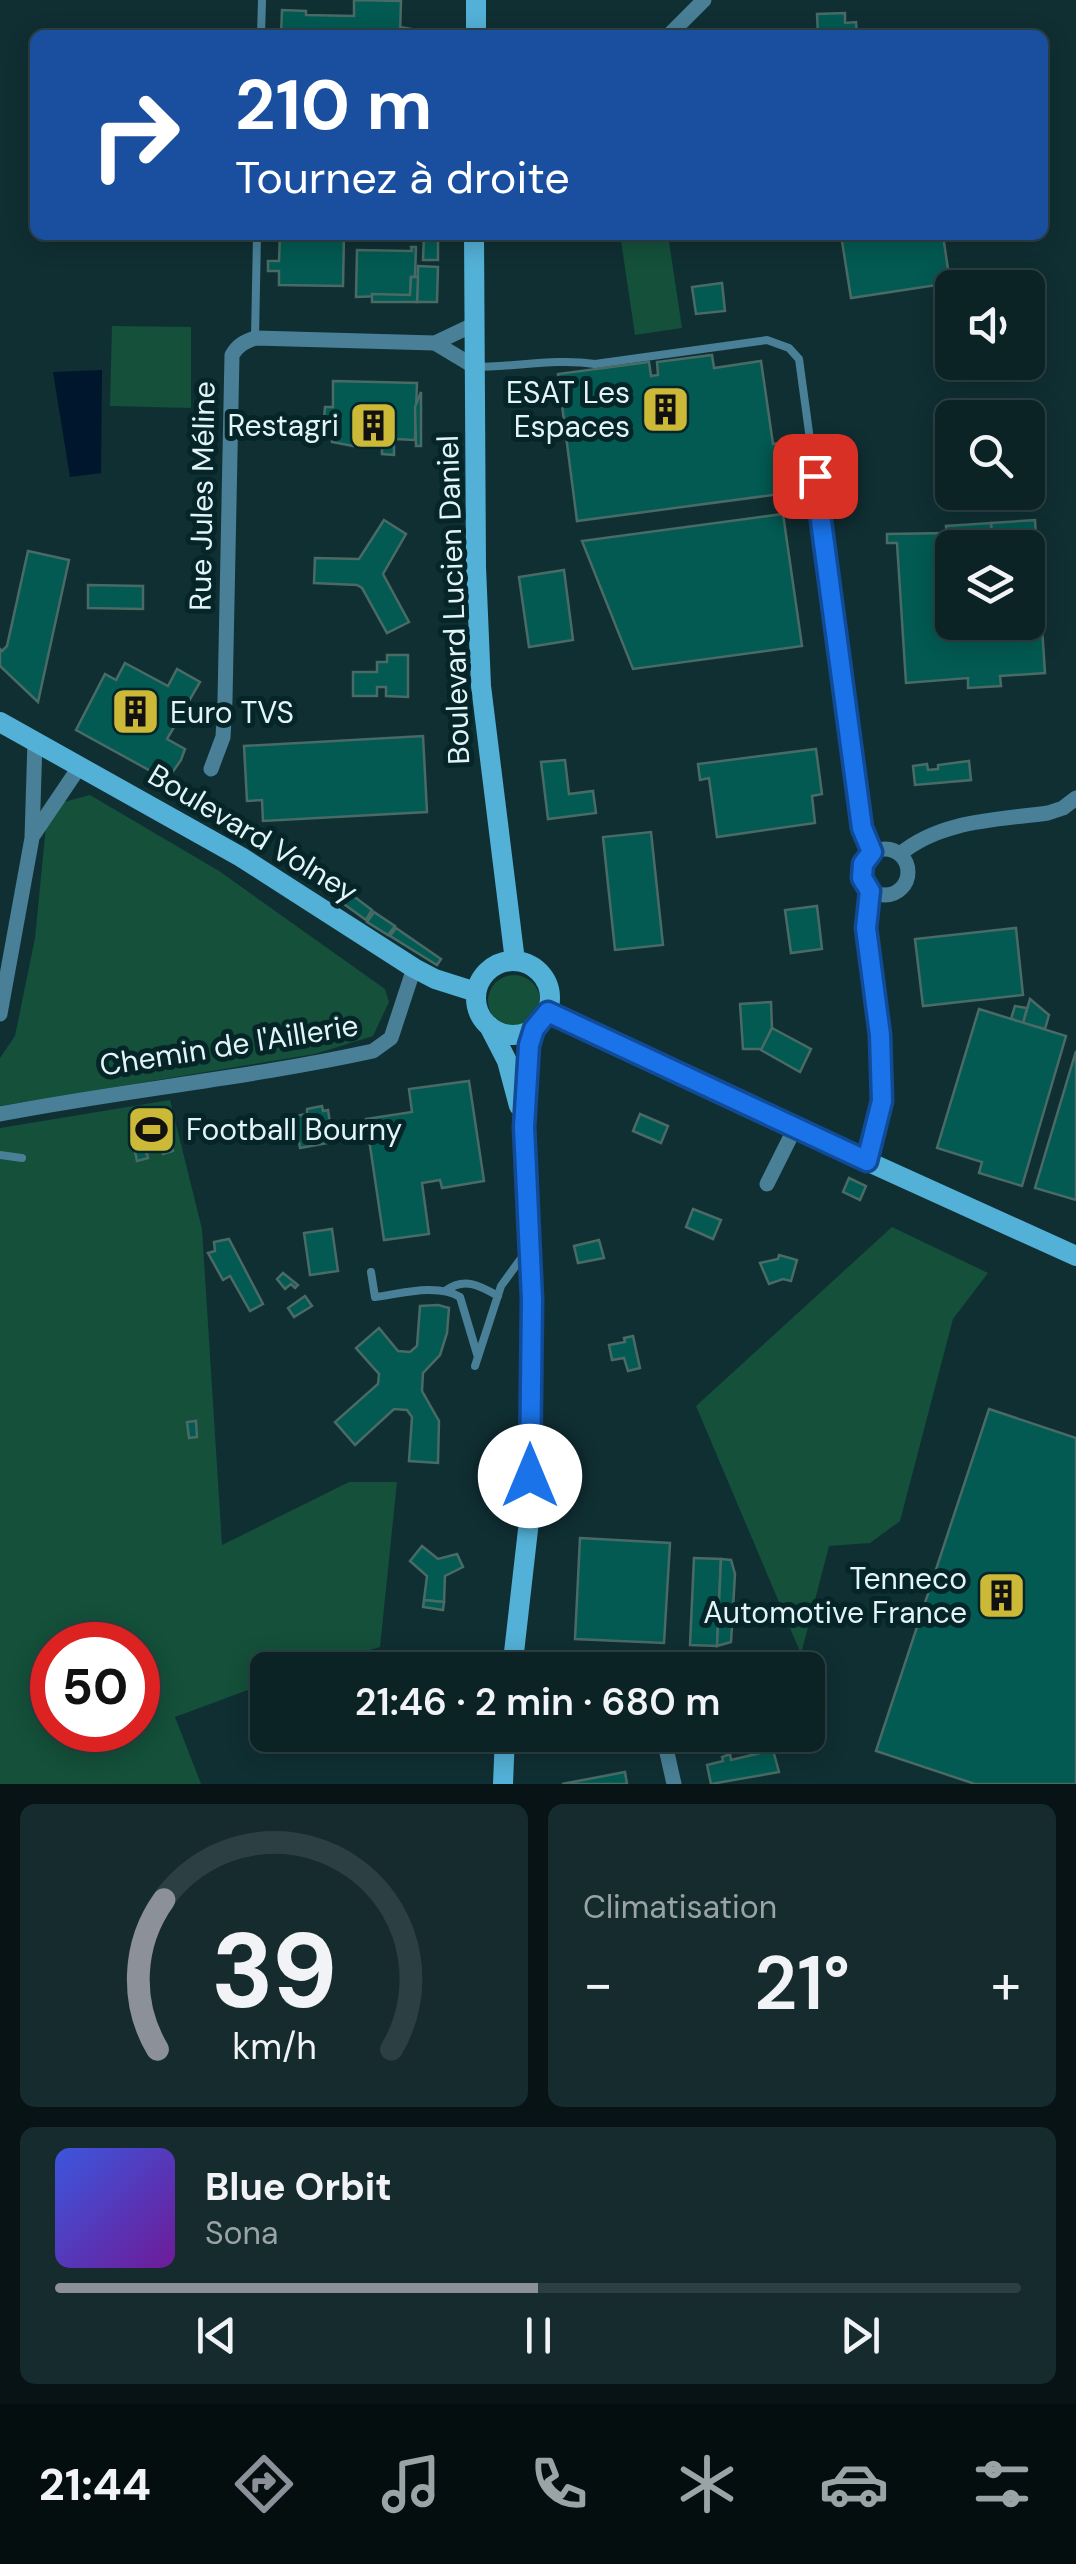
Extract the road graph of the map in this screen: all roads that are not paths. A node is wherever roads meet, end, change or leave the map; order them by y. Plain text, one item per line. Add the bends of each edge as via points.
1 (262, 0) edge
2 (476, 0) edge
3 (704, 0) edge
4 (261, 30) edge
5 (476, 30) edge
6 (674, 30) edge
7 (257, 240) edge
8 (474, 240) edge
9 (474, 324) junction
10 (254, 338) junction
11 (435, 343) junction
12 (476, 366) junction
13 (0, 722) edge
14 (35, 741) junction
15 (80, 766) junction
16 (212, 769) dead end
17 (1076, 798) edge
18 (32, 838) junction
19 (872, 852) junction
20 (900, 854) junction
21 (870, 891) junction
22 (514, 961) junction
23 (414, 968) junction
24 (476, 992) junction
25 (548, 1012) junction
26 (0, 1014) edge
27 (489, 1026) junction
28 (534, 1029) junction
29 (0, 1114) edge
30 (524, 1127) junction
31 (795, 1128) junction
32 (0, 1155) edge
33 (22, 1158) dead end
34 (867, 1161) junction
35 (767, 1184) dead end
36 (530, 1247) junction
37 (1076, 1256) edge
38 (371, 1272) dead end
39 (444, 1291) junction
40 (498, 1296) junction
41 (477, 1354) junction
42 (475, 1366) dead end
43 (514, 1652) edge
44 (505, 1752) edge
45 (667, 1752) edge
46 (503, 1784) edge
47 (674, 1784) edge

1 - 4 lane
2 - 5 main road
3 - 6 street
7 - 10 lane
8 - 9 main road, Boulevard Lucien Daniel
9 - 11 street
9 - 12 main road, Boulevard Lucien Daniel
10 - 11 street
10 - 16 street, Rue Jules Méline via 232,355 225,700
11 - 12 street
12 - 19 lane via 595,364 767,340 800,359 862,828
12 - 22 main road, Boulevard Lucien Daniel via 480,686
13 - 14 main road, Boulevard Volney
14 - 15 main road, Boulevard Volney
14 - 18 street
15 - 18 street
15 - 23 main road, Boulevard Volney via 283,882
17 - 20 street via 1048,813 939,830
18 - 26 street
19 - 20 street
19 - 21 street via 862,878
20 - 21 street via 909,866 908,881 898,893
21 - 34 street via 866,928 882,1101
22 - 24 main road via 494,966
22 - 25 main road via 544,978
23 - 24 main road, Boulevard Volney
23 - 29 street, Chemin de l'Aillerie via 391,1038 373,1051
24 - 27 main road
25 - 28 main road
25 - 31 main road
27 - 28 main road via 506,1035
27 - 30 main road via 507,1061
28 - 30 main road
30 - 36 main road
31 - 34 main road
31 - 35 street
32 - 33 lane
34 - 37 main road
36 - 40 lane
36 - 43 main road via 530,1512
38 - 39 lane via 374,1297
39 - 40 lane via 468,1283
39 - 41 lane via 460,1297
40 - 41 lane
41 - 42 lane
44 - 46 main road
45 - 47 street

